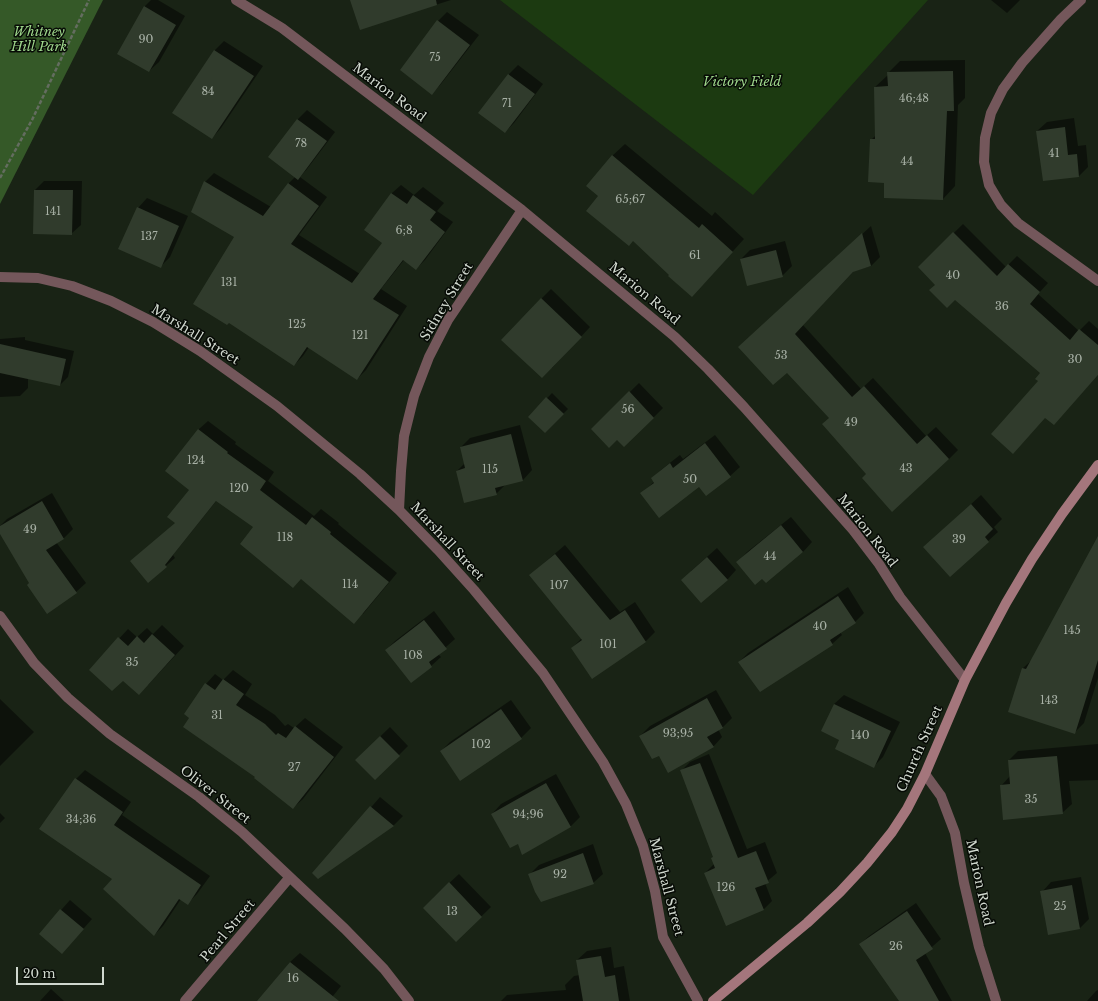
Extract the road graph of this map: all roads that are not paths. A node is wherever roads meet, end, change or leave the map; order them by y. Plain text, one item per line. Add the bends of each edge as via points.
1 (236, 0) edge
2 (1081, 0) edge
3 (522, 210) junction
4 (0, 277) edge
5 (1098, 281) edge
6 (1098, 466) edge
7 (399, 510) junction
8 (0, 616) edge
9 (965, 680) junction
10 (925, 774) junction
11 (290, 877) junction
12 (185, 1001) edge
13 (409, 1001) edge
14 (698, 1001) edge
15 (713, 1001) edge
16 (996, 1001) edge

1 - 3 street, Marion Road via 282,28
2 - 5 street via 1061,19 1003,88 990,113 984,162 989,185 1001,205 1018,223
3 - 7 street, Sidney Street via 448,320 429,357 414,396 404,436
3 - 9 street, Marion Road via 675,337 734,396 853,530 900,597
4 - 7 street, Marshall Street via 38,278 72,286 112,301 153,322 200,351 276,406 360,474
6 - 9 street, Church Street via 1032,559
7 - 14 street, Marshall Street via 474,590 543,673 603,762 626,804 643,846 655,891 663,937
8 - 11 street, Oliver Street via 34,663 68,698 110,734 199,797 242,832
9 - 10 street, Church Street
10 - 15 street, Church Street via 892,832 840,892 807,923
10 - 16 street, Marion Road via 941,796 955,833 979,947
11 - 12 street, Pearl Street
11 - 13 street, Oliver Street via 384,969

